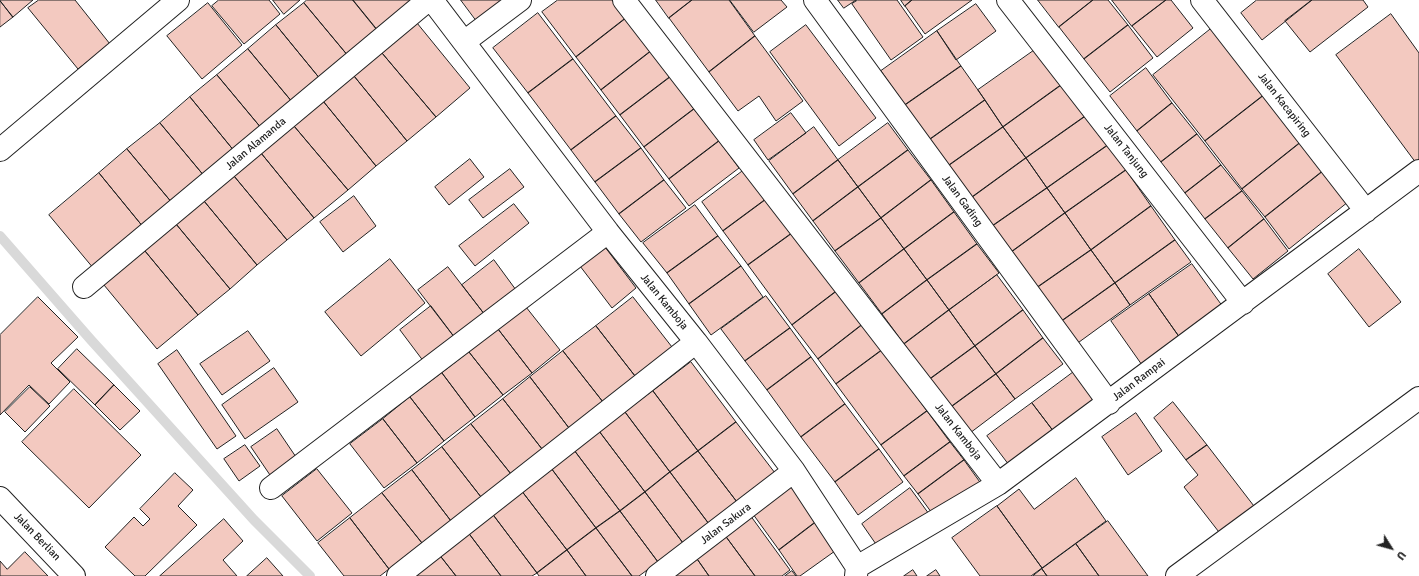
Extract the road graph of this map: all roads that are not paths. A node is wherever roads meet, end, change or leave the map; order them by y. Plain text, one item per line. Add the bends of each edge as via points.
1 (178, 0) edge
2 (428, 0) edge
3 (432, 0) edge
4 (520, 0) edge
5 (624, 0) edge
6 (815, 0) edge
7 (1008, 0) edge
8 (1202, 0) edge
9 (464, 42) junction
10 (0, 150) edge
11 (1419, 171) edge
12 (1366, 211) junction
13 (608, 232) junction
14 (84, 287) dead end
15 (1243, 303) junction
16 (696, 342) junction
17 (1419, 398) edge
18 (1108, 402) junction
19 (794, 471) junction
20 (998, 484) junction
21 (271, 488) dead end
22 (0, 498) edge
23 (856, 571) edge
24 (74, 576) edge
25 (398, 576) edge
26 (657, 576) edge
27 (1177, 576) edge

1 - 10 street
2 - 14 street, Jalan Alamanda
3 - 9 street, Jalan Kamboja
4 - 9 street
5 - 20 street, Jalan Kamboja
6 - 18 street, Jalan Gading
7 - 15 street, Jalan Tanjung
8 - 12 street, Jalan Kacapiring
9 - 13 street, Jalan Kamboja
11 - 12 street, Jalan Rampai
12 - 15 street, Jalan Rampai
13 - 16 street, Jalan Kamboja
13 - 21 street
15 - 18 street, Jalan Rampai
16 - 19 street, Jalan Kamboja
16 - 25 street
17 - 27 street
18 - 20 street, Jalan Rampai
19 - 23 street, Jalan Kamboja
19 - 26 street, Jalan Sakura
20 - 23 street, Jalan Rampai
22 - 24 street, Jalan Berlian

